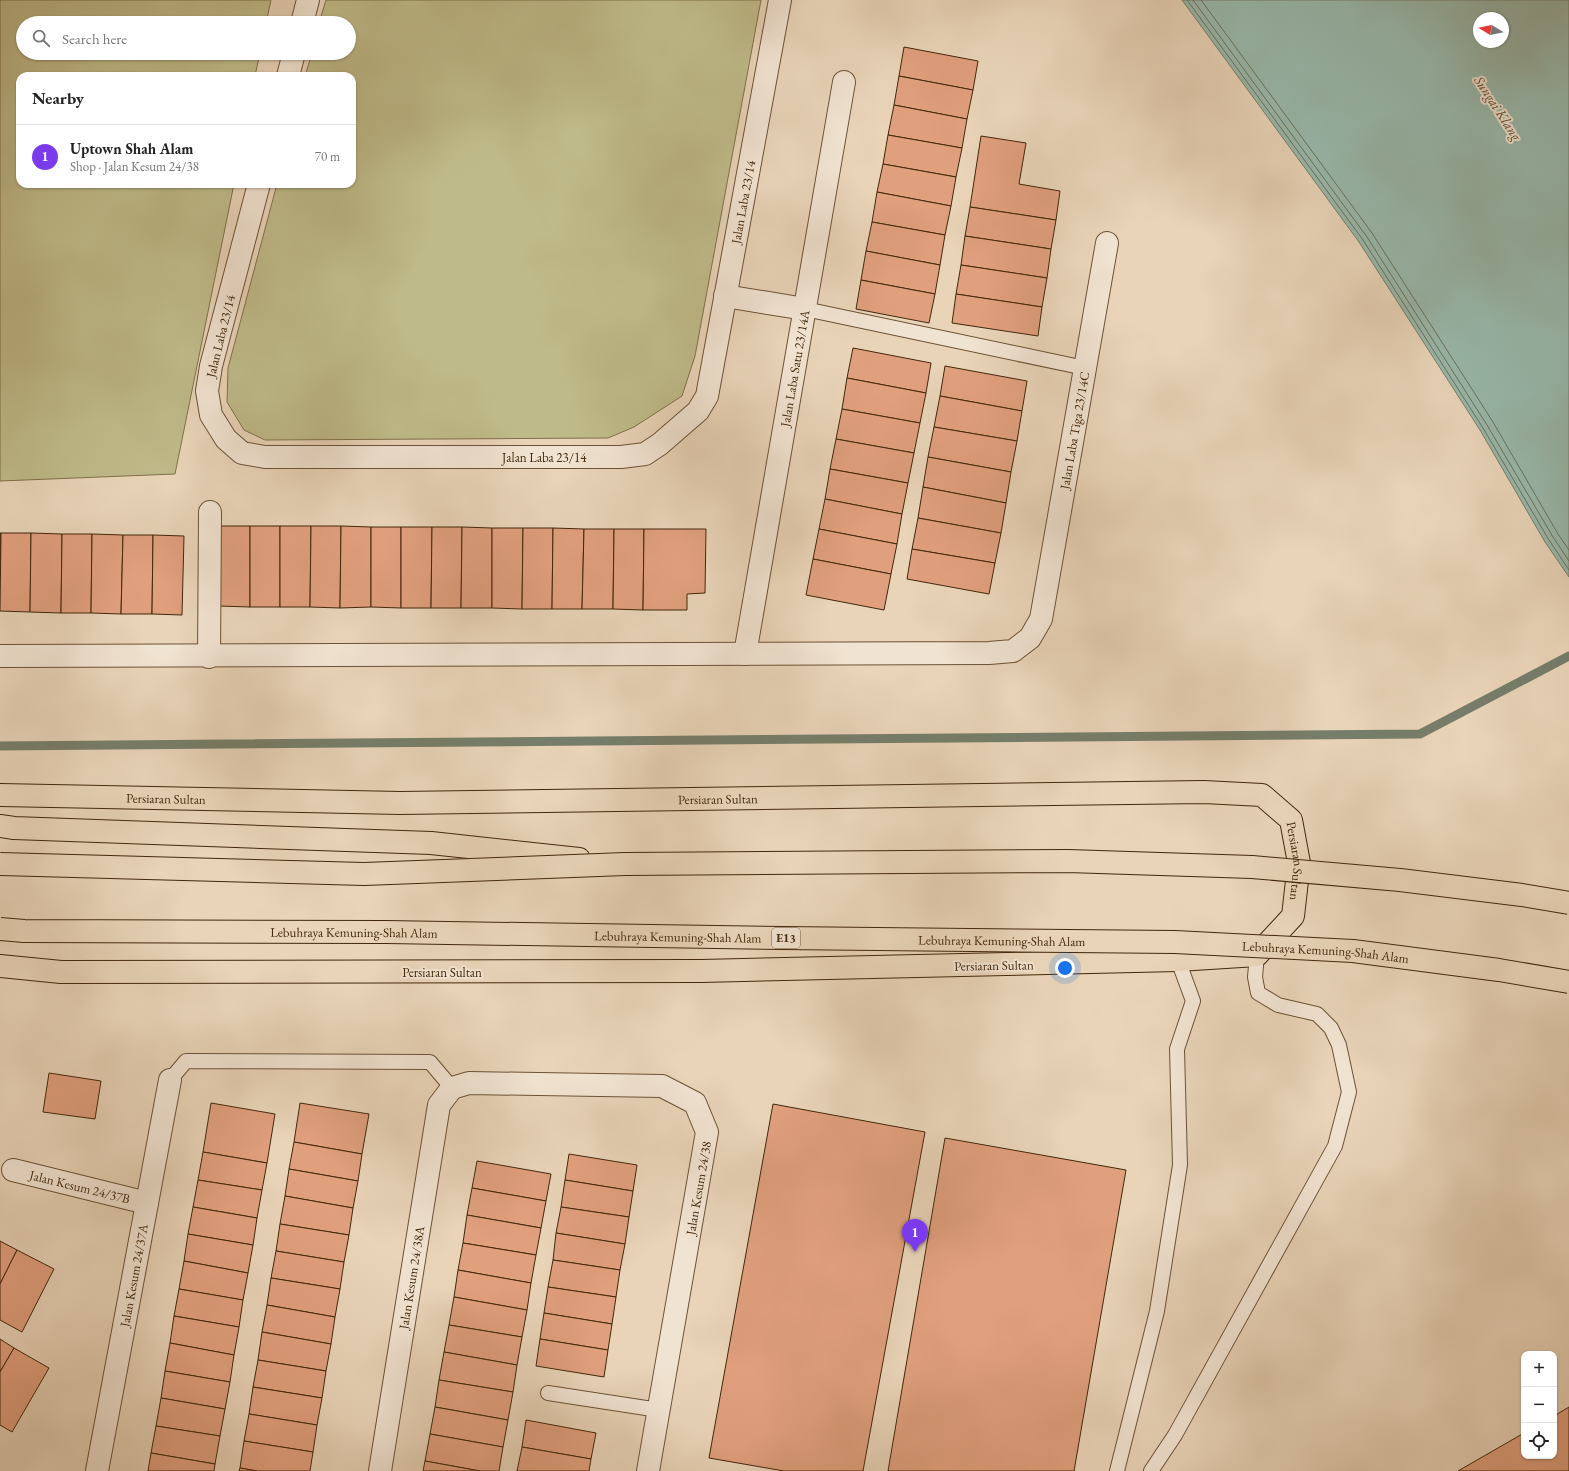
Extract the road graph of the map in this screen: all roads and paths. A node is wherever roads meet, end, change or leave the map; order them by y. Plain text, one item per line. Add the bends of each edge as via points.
1 (308, 0) edge
2 (780, 0) edge
3 (304, 16) edge
4 (292, 60) edge
5 (289, 72) edge
6 (844, 82) dead end
7 (259, 188) edge
8 (1107, 243) dead end
9 (725, 296) junction
10 (805, 309) junction
11 (1085, 368) junction
12 (210, 512) dead end
13 (745, 654) junction
14 (0, 656) edge
15 (209, 656) junction
16 (0, 795) edge
17 (0, 826) edge
18 (0, 864) edge
19 (625, 864) junction
20 (1569, 903) edge
21 (0, 929) edge
22 (1257, 955) junction
23 (1178, 960) junction
24 (0, 966) edge
25 (61, 972) junction
26 (0, 976) edge
27 (1569, 982) edge
28 (170, 1080) joint
29 (452, 1088) junction
30 (13, 1170) dead end
31 (147, 1203) junction
32 (548, 1393) dead end
33 (659, 1410) junction
34 (97, 1471) edge
35 (380, 1471) edge
36 (648, 1471) edge
37 (1117, 1471) edge
38 (1151, 1471) edge

1 - 3 street
2 - 9 street, Jalan Laba 23/14
4 - 5 street
6 - 10 street, Jalan Laba Satu 23/14A
7 - 9 street, Jalan Laba 23/14 via 211,366 207,391 211,415 226,439 242,453 265,457 621,457 645,454 698,411 707,396
8 - 11 street, Jalan Laba Tiga 23/14C
9 - 10 street
10 - 11 lane
10 - 13 street, Jalan Laba Satu 23/14A
11 - 13 street, Jalan Laba Tiga 23/14C via 1041,619 1030,638 1013,651 989,653
12 - 15 street
13 - 15 street
14 - 15 street
16 - 22 main road, Persiaran Sultan via 400,804 1204,792 1262,795 1291,820 1299,863 1293,916
17 - 19 main road, bridge via 202,836 431,843
18 - 19 main road, bridge via 364,874
19 - 20 main road, bridge via 1068,861 1252,867 1400,880
21 - 27 main road, Lebuhraya Kemuning-Shah Alam / E13, bridge via 1175,942 1353,951
22 - 23 main road, Persiaran Sultan
22 - 38 lane via 1254,977 1258,993 1278,1005 1317,1014 1331,1028 1339,1045 1349,1092 1335,1146 1175,1435
23 - 25 main road, Persiaran Sultan via 701,971
23 - 37 lane via 1193,1001 1177,1049 1180,1165 1157,1311
24 - 25 main road, Persiaran Sultan
25 - 26 main road
28 - 29 lane via 186,1061 430,1062
28 - 31 street, Jalan Kesum 24/37A
29 - 33 street, Jalan Kesum 24/38 via 469,1083 662,1086 695,1103 707,1132
29 - 35 street, Jalan Kesum 24/38A via 440,1105
30 - 31 street, Jalan Kesum 24/37B
31 - 34 street, Jalan Kesum 24/37A
32 - 33 lane
33 - 36 street, Jalan Kesum 24/38

